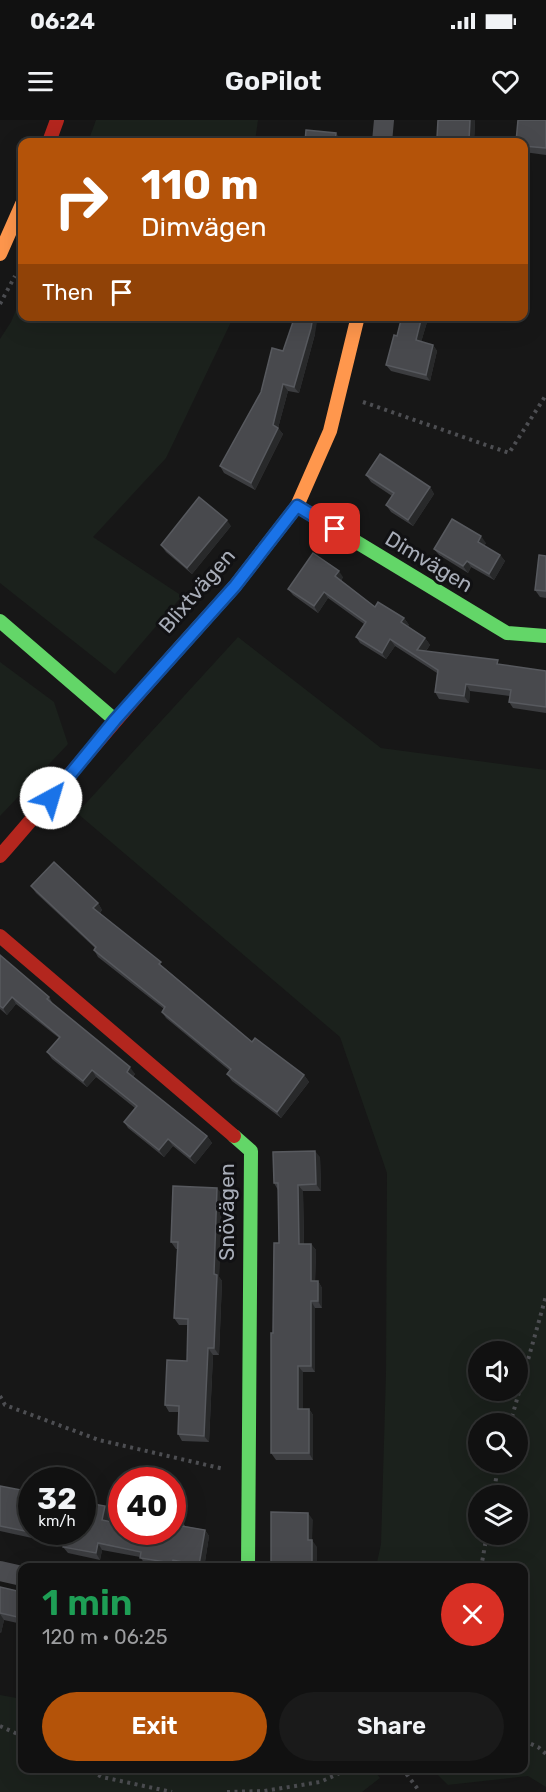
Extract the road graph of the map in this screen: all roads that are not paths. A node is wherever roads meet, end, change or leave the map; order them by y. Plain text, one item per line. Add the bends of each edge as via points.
1 (57, 120) edge
2 (384, 120) edge
3 (50, 138) edge
4 (382, 138) edge
5 (18, 213) edge
6 (0, 254) edge
7 (357, 321) edge
8 (297, 506) junction
9 (0, 621) edge
10 (546, 636) edge
11 (115, 720) junction
12 (0, 856) edge
13 (0, 936) edge
14 (248, 1563) edge
15 (0, 1570) edge
16 (18, 1575) edge

1 - 3 street
2 - 4 street
5 - 6 street
7 - 8 street, Blixtvägen via 330,432
8 - 10 street, Dimvägen via 507,633
8 - 11 street, Blixtvägen via 235,586
9 - 11 street
11 - 12 street, Blixtvägen
13 - 14 street, Snövägen via 251,1151
15 - 16 street

